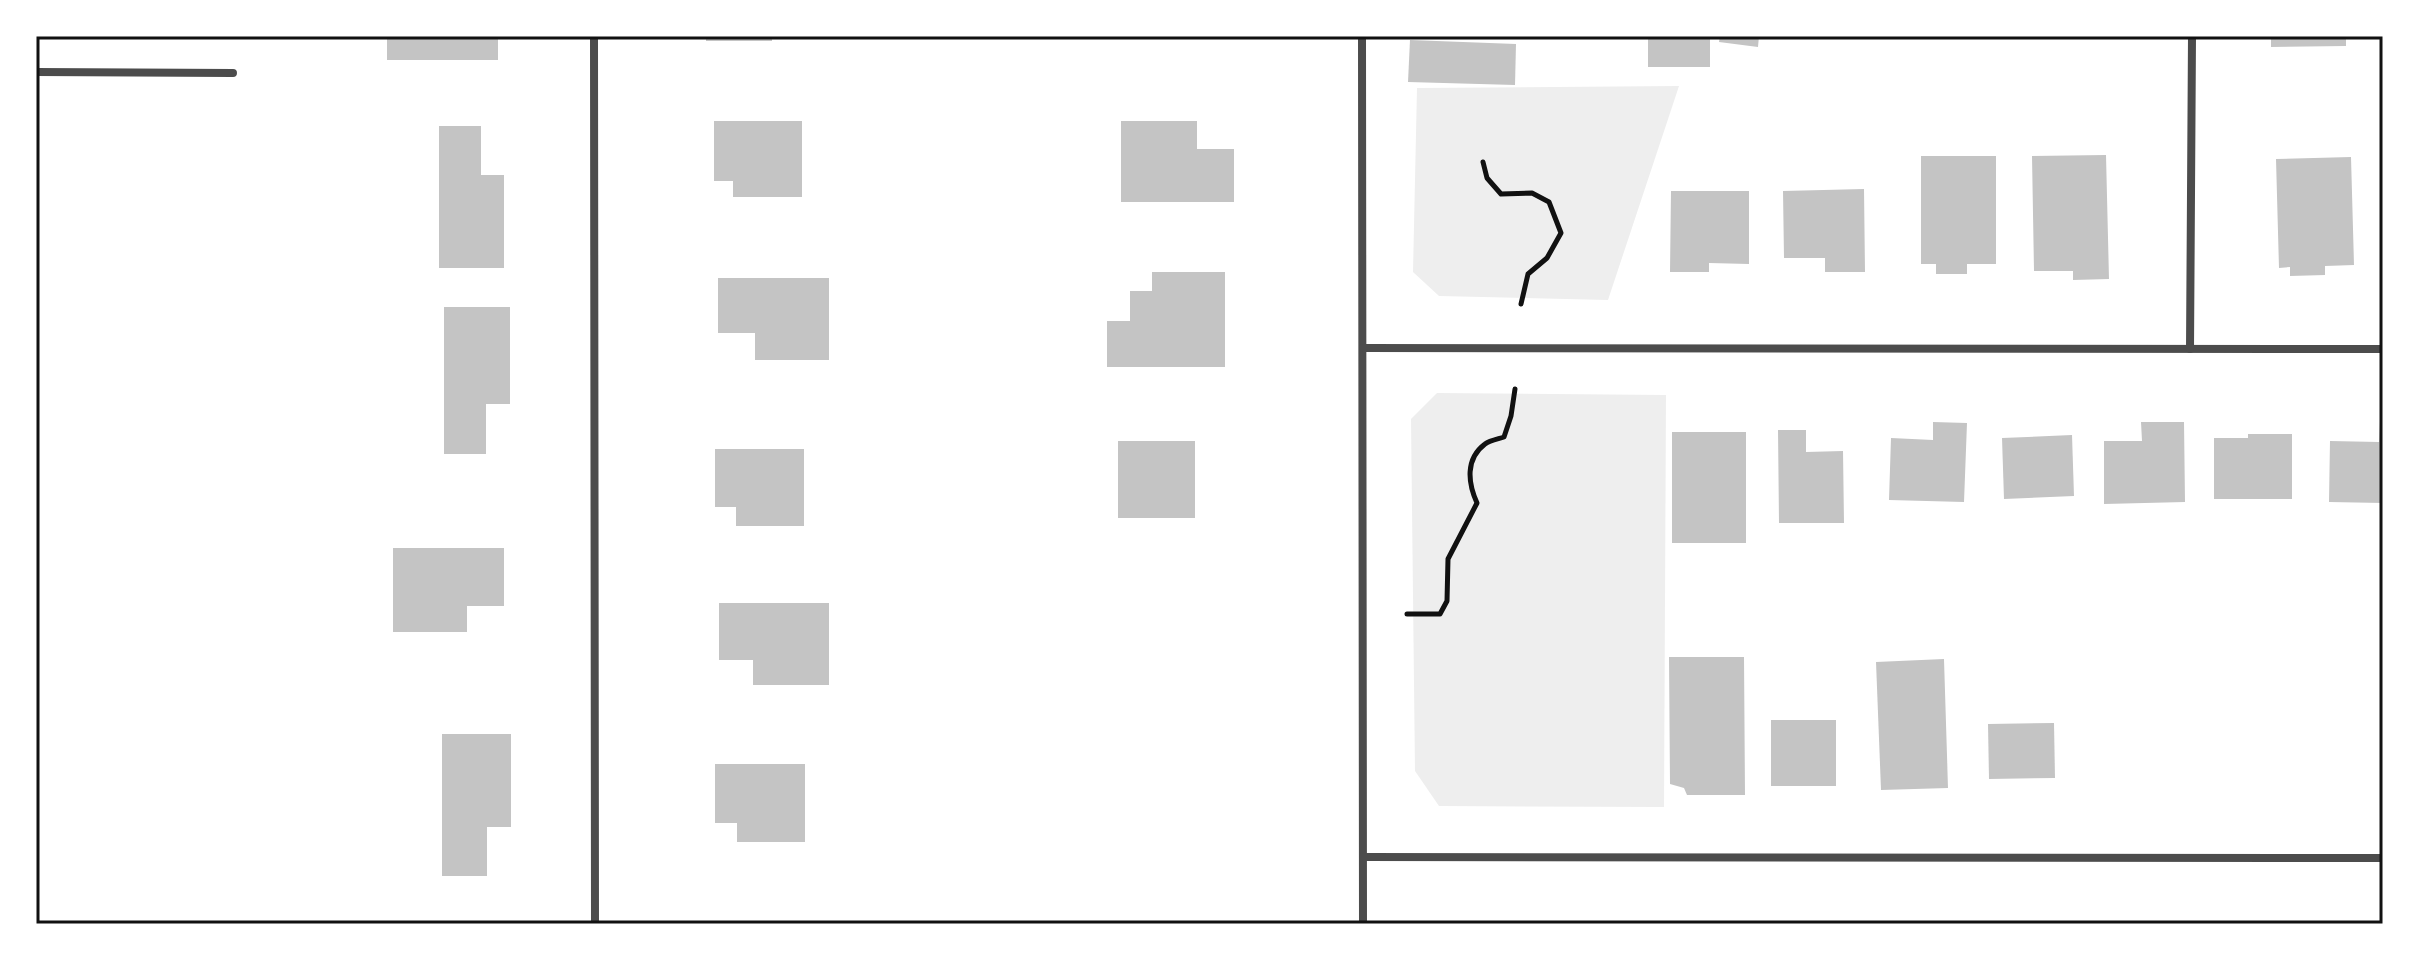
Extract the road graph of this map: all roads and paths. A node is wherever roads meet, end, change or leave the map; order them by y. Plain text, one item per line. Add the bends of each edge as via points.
1 (594, 36) edge
2 (1362, 36) edge
3 (2192, 36) edge
4 (36, 72) edge
5 (233, 73) dead end
6 (1483, 162) dead end
7 (1521, 304) dead end
8 (1363, 348) junction
9 (2190, 349) junction
10 (2383, 349) edge
11 (1515, 389) dead end
12 (1407, 614) dead end
13 (1363, 857) junction
14 (2383, 858) edge
15 (595, 924) edge
16 (1363, 924) edge

1 - 15 street
2 - 8 street
3 - 9 street
4 - 5 street
6 - 7 path via 1487,178 1501,194 1532,193 1549,202 1561,233 1547,258 1528,274
8 - 9 street
8 - 13 street
9 - 10 street
11 - 12 path via 1504,437 1486,443 1470,462 1470,488 1477,503 1448,559 1447,601 1440,614
13 - 14 street
13 - 16 street

